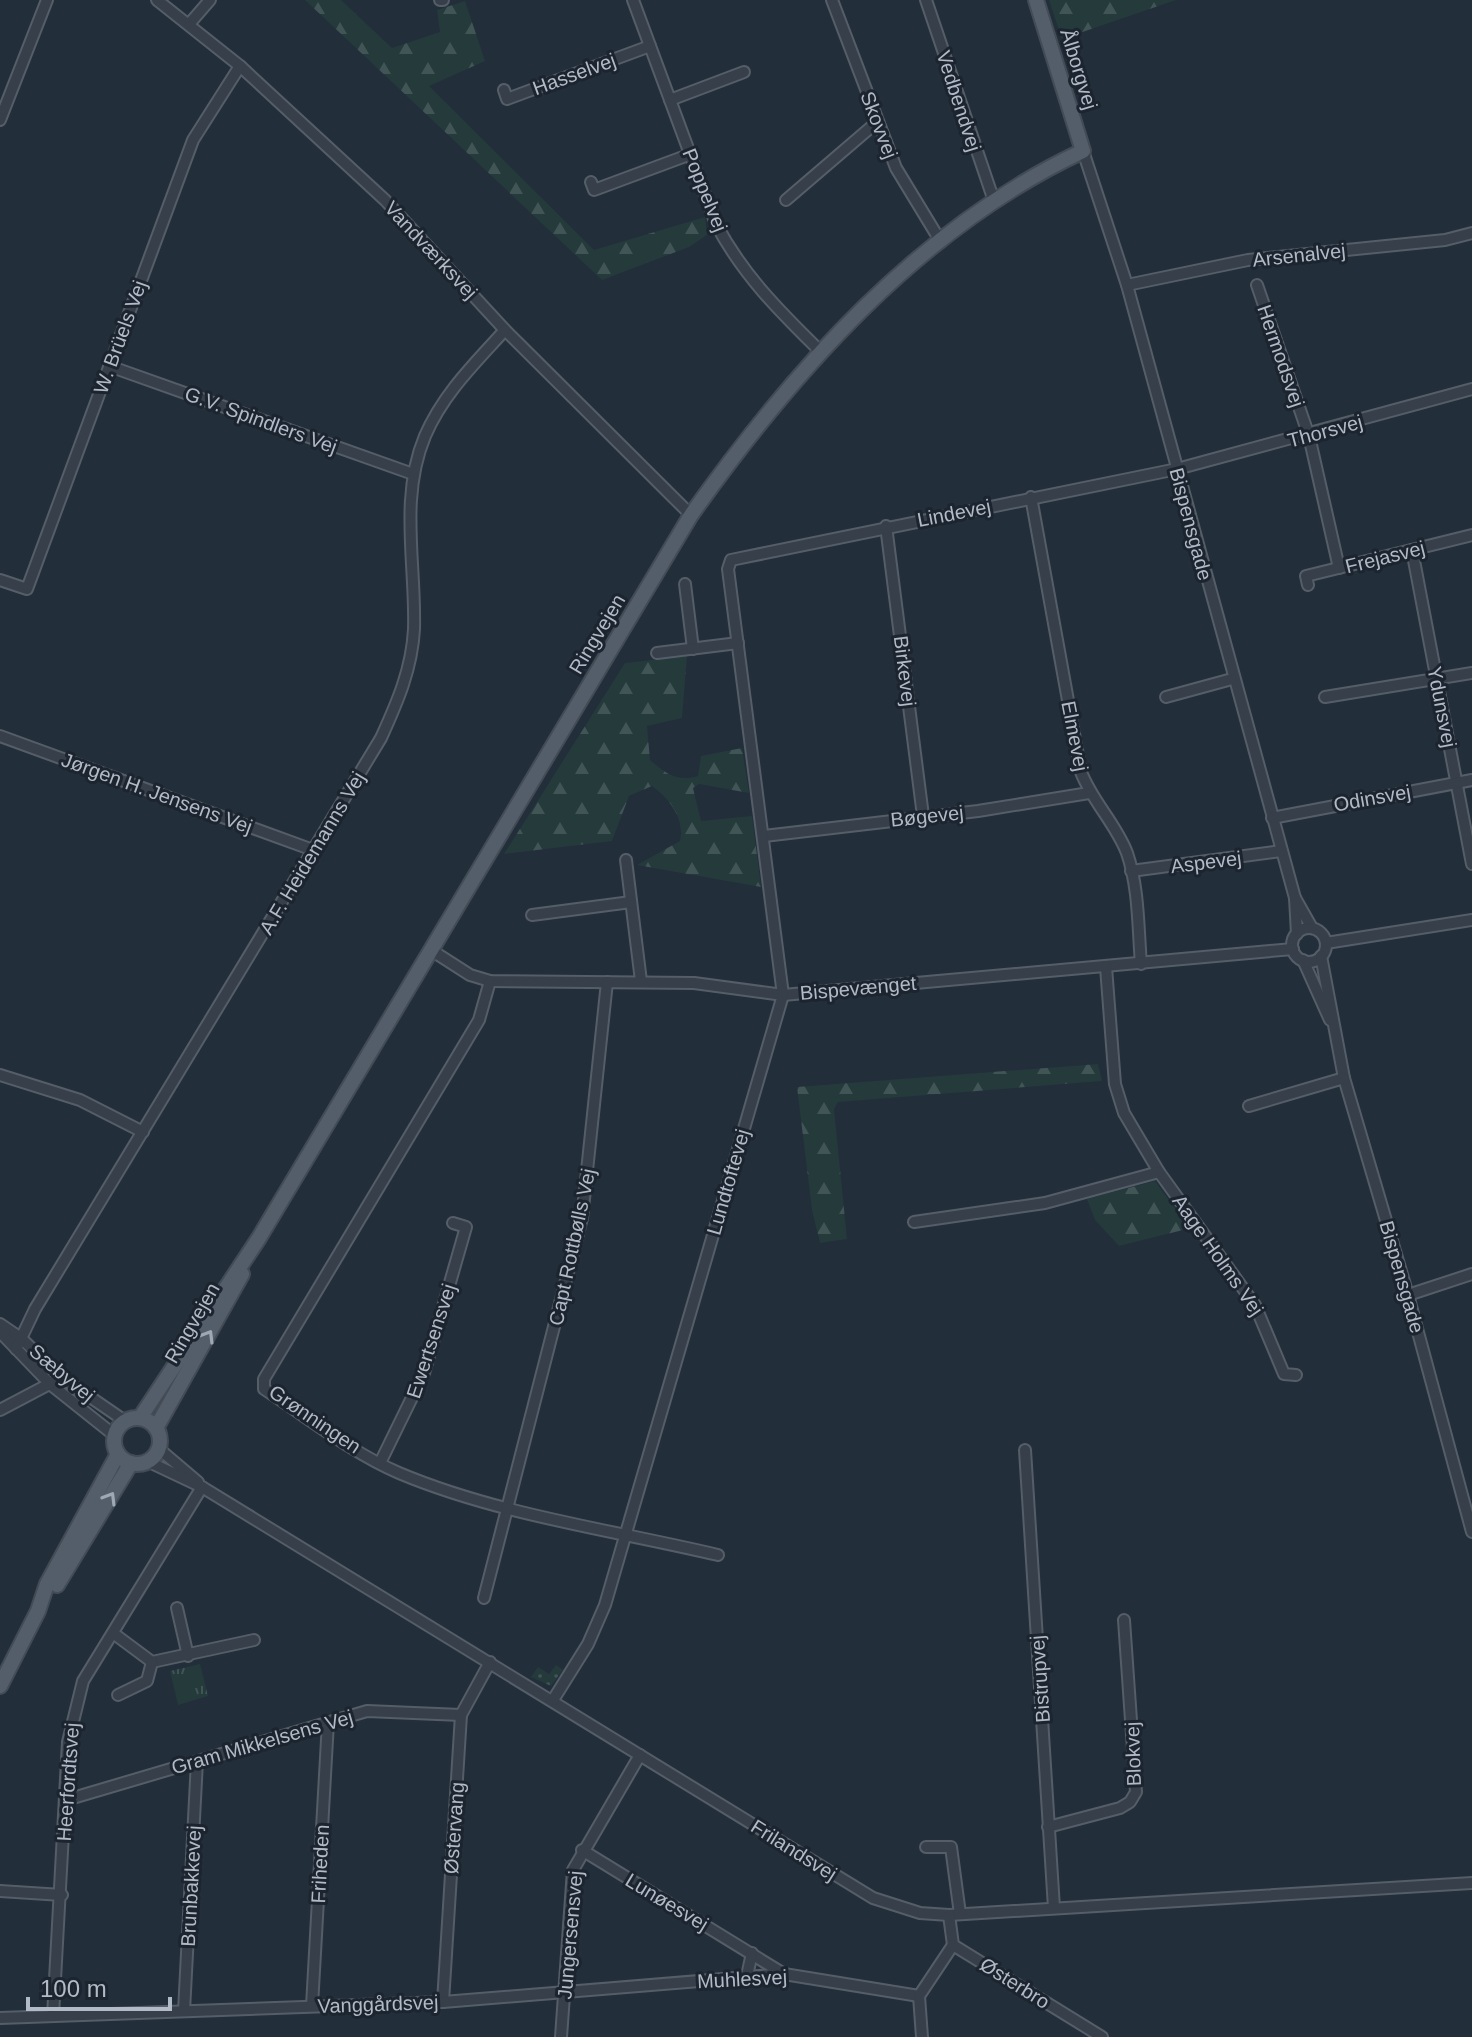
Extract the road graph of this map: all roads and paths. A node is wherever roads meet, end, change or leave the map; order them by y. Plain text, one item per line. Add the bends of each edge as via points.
1 (47, 0) edge
2 (157, 0) edge
3 (210, 0) edge
4 (633, 0) edge
5 (832, 0) edge
6 (926, 0) edge
7 (1036, 0) edge
8 (190, 23) junction
9 (650, 46) junction
10 (240, 66) junction
11 (744, 72) dead end
12 (504, 90) dead end
13 (670, 100) junction
14 (0, 120) edge
15 (877, 122) junction
16 (1083, 151) junction
17 (691, 154) junction
18 (591, 182) dead end
19 (786, 200) dead end
20 (994, 201) junction
21 (1472, 233) edge
22 (941, 242) junction
23 (1127, 285) junction
24 (1257, 285) dead end
25 (505, 330) junction
26 (821, 352) junction
27 (109, 366) junction
28 (1472, 389) edge
29 (1309, 436) junction
30 (1177, 469) junction
31 (413, 474) junction
32 (1031, 497) junction
33 (691, 515) junction
34 (886, 526) junction
35 (1472, 535) edge
36 (1412, 550) junction
37 (731, 560) joint
38 (1339, 568) junction
39 (0, 580) edge
40 (685, 584) dead end
41 (1308, 585) dead end
42 (738, 643) junction
43 (693, 649) junction
44 (657, 653) dead end
45 (1472, 673) edge
46 (1436, 678) junction
47 (1232, 679) junction
48 (1166, 697) dead end
49 (1325, 697) dead end
50 (0, 736) edge
51 (1472, 780) edge
52 (1457, 783) junction
53 (1089, 793) junction
54 (923, 816) junction
55 (1272, 818) junction
56 (764, 836) junction
57 (313, 850) junction
58 (1281, 851) junction
59 (626, 860) dead end
60 (1472, 864) edge
61 (1131, 871) junction
62 (1295, 898) junction
63 (631, 902) junction
64 (532, 915) dead end
65 (1472, 920) edge
66 (1312, 928) junction
67 (1297, 934) junction
68 (1326, 943) junction
69 (1293, 949) junction
70 (431, 950) junction
71 (1321, 956) junction
72 (1303, 960) junction
73 (1141, 964) junction
74 (1106, 967) junction
75 (490, 981) junction
76 (641, 981) junction
77 (607, 982) junction
78 (783, 995) junction
79 (1331, 1021) junction
80 (0, 1075) edge
81 (1344, 1078) junction
82 (1249, 1106) dead end
83 (143, 1132) junction
84 (1159, 1172) junction
85 (914, 1222) dead end
86 (453, 1223) dead end
87 (259, 1238) junction
88 (1472, 1274) edge
89 (1408, 1295) junction
90 (0, 1324) edge
91 (0, 1332) edge
92 (19, 1344) junction
93 (1296, 1375) dead end
94 (61, 1377) junction
95 (50, 1384) junction
96 (0, 1410) edge
97 (140, 1418) junction
98 (125, 1421) junction
99 (156, 1428) junction
100 (114, 1435) junction
101 (158, 1448) junction
102 (1025, 1450) dead end
103 (124, 1459) junction
104 (147, 1461) junction
105 (380, 1463) junction
106 (202, 1487) junction
107 (506, 1506) junction
108 (1472, 1532) edge
109 (626, 1534) junction
110 (718, 1555) dead end
111 (484, 1598) dead end
112 (177, 1608) dead end
113 (1124, 1620) dead end
114 (113, 1633) junction
115 (254, 1640) dead end
116 (188, 1656) junction
117 (152, 1662) junction
118 (490, 1662) junction
119 (0, 1686) edge
120 (118, 1695) dead end
121 (553, 1700) junction
122 (461, 1715) junction
123 (328, 1722) junction
124 (640, 1755) junction
125 (197, 1761) junction
126 (66, 1800) junction
127 (1048, 1827) junction
128 (926, 1847) dead end
129 (582, 1850) junction
130 (1472, 1883) edge
131 (0, 1891) edge
132 (62, 1895) junction
133 (1054, 1908) junction
134 (955, 1915) junction
135 (953, 1945) junction
136 (752, 1953) junction
137 (784, 1974) junction
138 (747, 1976) junction
139 (564, 1992) junction
140 (919, 1996) junction
141 (443, 2002) junction
142 (312, 2006) junction
143 (184, 2011) junction
144 (53, 2016) junction
145 (0, 2018) edge
146 (561, 2037) edge
147 (922, 2037) edge
148 (1102, 2037) edge

1 - 14 street
2 - 8 street, Vandværksvej
3 - 8 street
4 - 9 street, Poppelvej
5 - 15 street, Skovvej
6 - 20 street, Vedbendvej
7 - 16 main road, Ålborgvej
8 - 10 street, Vandværksvej
9 - 12 street, Hasselvej via 507,99
9 - 13 street, Poppelvej
10 - 25 street, Vandværksvej via 385,200
10 - 27 street, W. Brüels Vej via 193,140
11 - 13 street
13 - 17 street, Poppelvej
15 - 19 street
15 - 22 street, Skovvej via 903,181
16 - 20 main road, Ringvejen
16 - 23 street, Bispensgade
17 - 18 street via 594,190
17 - 26 street, Poppelvej via 729,247 769,301
20 - 22 main road, Ringvejen
21 - 23 street, Arsenalvej via 1248,260
22 - 26 main road, Ringvejen
23 - 30 street, Bispensgade
24 - 29 street, Hermodsvej
25 - 31 street, A.F. Heidemanns Vej via 440,405
25 - 33 street, Vandværksvej
26 - 33 main road, Ringvejen via 764,416
27 - 31 street, G.V. Spindlers Vej
27 - 39 street, W. Brüels Vej via 27,589
28 - 29 street, Thorsvej
29 - 30 street, Thorsvej
29 - 38 street, Hermodsvej
30 - 32 street, Lindevej
30 - 47 street, Bispensgade
31 - 57 street, A.F. Heidemanns Vej via 409,518 414,630 408,670 381,738
32 - 34 street, Lindevej
32 - 53 street, Elmevej
33 - 70 main road, Ringvejen
34 - 37 street, Lindevej
34 - 54 street, Birkevej
35 - 36 street, Frejasvej
36 - 38 street, Frejasvej
36 - 46 street, Ydunsvej
37 - 42 street, Lundtoftevej
38 - 41 street, Frejasvej via 1306,576
40 - 43 street
42 - 43 street
42 - 56 street, Lundtoftevej
43 - 44 street
45 - 46 street
46 - 49 street
46 - 52 street, Ydunsvej
47 - 48 street
47 - 55 street, Bispensgade
50 - 57 street, Jørgen H. Jensens Vej
51 - 52 street, Odinsvej
52 - 55 street, Odinsvej
52 - 60 street, Ydunsvej
53 - 54 street, Bøgevej
53 - 61 street, Elmevej via 1119,837
54 - 56 street, Bøgevej
55 - 58 street, Bispensgade
56 - 78 street, Lundtoftevej
57 - 83 street, A.F. Heidemanns Vej
58 - 61 street, Aspevej
58 - 62 street, Bispensgade
59 - 63 street
61 - 73 street, Elmevej
62 - 66 street, Bispensgade
62 - 67 street, Bispensgade
63 - 64 street
63 - 76 street
65 - 68 street
66 - 67 street
66 - 68 street
67 - 69 street
68 - 71 street
69 - 72 street
69 - 73 street, Bispevænget
70 - 75 street, Bispevænget
70 - 87 main road, Ringvejen
71 - 72 street
71 - 79 street, Bispensgade
72 - 79 street, Bispensgade
73 - 74 street, Bispevænget
74 - 78 street, Bispevænget
74 - 84 street, Aage Holms Vej via 1115,1084 1124,1113
75 - 77 street, Bispevænget
75 - 105 street, Grønningen via 479,1020 264,1379 264,1389
76 - 77 street, Bispevænget
76 - 78 street, Bispevænget
77 - 107 street, Capt Rottbølls Vej via 582,1218
78 - 109 street, Lundtoftevej
79 - 81 street, Bispensgade
80 - 83 street via 80,1100
81 - 82 street
81 - 89 street, Bispensgade
83 - 92 street, A.F. Heidemanns Vej
84 - 85 street via 1045,1203
84 - 93 street, Aage Holms Vej via 1251,1297 1284,1374
86 - 105 street, Ewertsensvej via 466,1227 435,1341
87 - 97 main road, Ringvejen
99 -> 87 main road, Ringvejen via 230,1300
88 - 89 street
89 - 108 street, Bispensgade
90 - 92 street, Sæbyvej
91 - 92 street, Sæbyvej
92 - 94 street, Sæbyvej
92 - 95 street, Sæbyvej
94 - 95 street
94 - 98 street, Sæbyvej
95 - 96 street
95 - 100 street, Sæbyvej
97 - 98 main road
97 - 99 main road
98 - 100 main road
99 - 101 main road
100 - 103 main road
101 - 104 main road
101 - 106 street, Frilandsvej
102 - 127 street, Bistrupvej
103 - 104 main road
103 - 119 main road
104 - 106 street, Frilandsvej
105 - 107 street, Grønningen
106 - 114 street, Heerfordtsvej
106 - 118 street, Frilandsvej
107 - 109 street, Grønningen
107 - 111 street, Capt Rottbølls Vej
109 - 110 street, Grønningen
109 - 121 street, Lundtoftevej via 588,1644
112 - 116 street
113 - 127 street, Blokvej via 1136,1792 1120,1808
114 - 117 street
114 - 126 street, Heerfordtsvej via 83,1681 73,1713
115 - 116 street
116 - 117 street
117 - 120 street via 147,1681
118 - 121 street, Frilandsvej
118 - 122 street, Østervang
121 - 124 street, Frilandsvej
122 - 123 street, Gram Mikkelsens Vej via 367,1711
122 - 141 street, Østervang
123 - 125 street, Gram Mikkelsens Vej
123 - 142 street, Friheden
124 - 129 street, Jungersensvej
124 - 134 street, Frilandsvej via 873,1898 920,1913
125 - 126 street, Gram Mikkelsens Vej
125 - 143 street, Brunbakkevej
126 - 132 street, Heerfordtsvej
127 - 133 street, Bistrupvej
128 - 134 street via 951,1847
129 - 136 street, Lunøesvej
129 - 139 street, Jungersensvej via 573,1870
130 - 133 street, Frilandsvej
131 - 132 street
132 - 144 street, Heerfordtsvej
133 - 134 street, Frilandsvej
134 - 135 street
135 - 140 street
135 - 148 street, Østerbro
136 - 137 street, Lunøesvej
136 - 138 street
137 - 138 street, Muhlesvej
137 - 140 street, Muhlesvej
138 - 139 street, Muhlesvej
139 - 141 street, Vanggårdsvej
139 - 146 street, Jungersensvej
140 - 147 street
141 - 142 street, Vanggårdsvej
142 - 143 street, Vanggårdsvej
143 - 144 street, Vanggårdsvej
144 - 145 street, Vanggårdsvej

